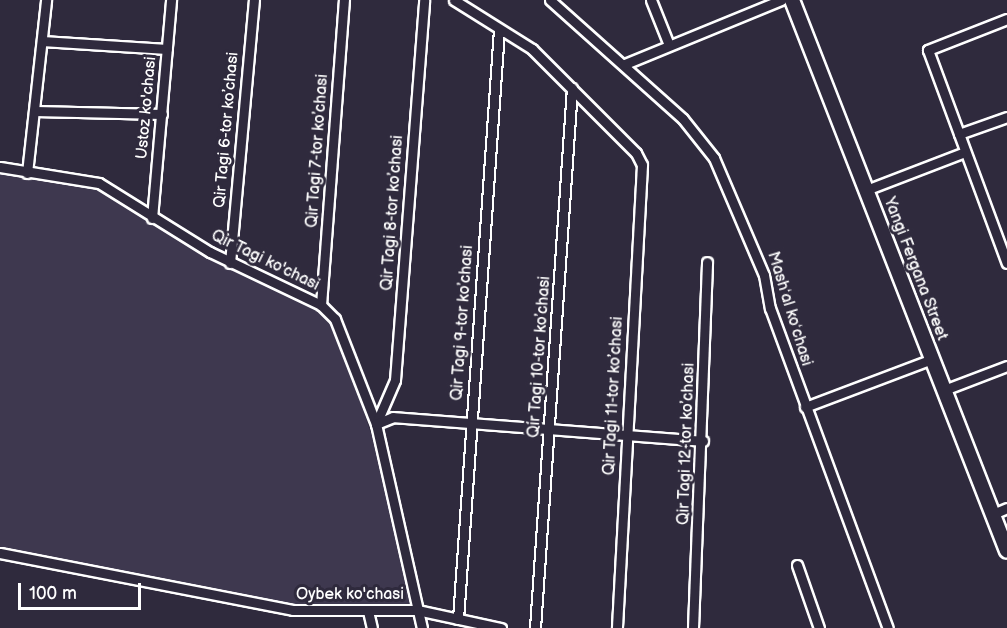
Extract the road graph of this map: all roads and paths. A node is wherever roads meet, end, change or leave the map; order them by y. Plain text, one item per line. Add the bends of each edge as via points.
1 (46, 0) edge
2 (171, 0) edge
3 (254, 0) edge
4 (344, 0) edge
5 (424, 0) edge
6 (454, 0) edge
7 (550, 0) edge
8 (651, 0) edge
9 (781, 0) edge
10 (792, 0) edge
11 (1007, 19) edge
12 (499, 29) junction
13 (42, 41) junction
14 (669, 45) junction
15 (167, 49) junction
16 (625, 64) junction
17 (572, 88) junction
18 (35, 111) junction
19 (162, 114) junction
20 (1007, 117) edge
21 (959, 134) junction
22 (965, 152) junction
23 (0, 167) edge
24 (27, 172) junction
25 (866, 190) junction
26 (152, 218) junction
27 (707, 262) dead end
28 (230, 263) junction
29 (1007, 263) edge
30 (321, 305) junction
31 (932, 359) junction
32 (1007, 366) edge
33 (944, 390) junction
34 (805, 406) junction
35 (472, 423) junction
36 (376, 424) junction
37 (550, 431) junction
38 (626, 437) junction
39 (703, 441) junction
40 (1007, 508) edge
41 (993, 514) junction
42 (1007, 551) edge
43 (0, 553) edge
44 (797, 565) dead end
45 (417, 610) junction
46 (368, 611) junction
47 (458, 619) junction
48 (372, 628) edge
49 (422, 628) edge
50 (501, 628) edge
51 (535, 628) edge
52 (616, 628) edge
53 (693, 628) edge
54 (819, 628) edge
55 (888, 628) edge

1 - 13 street
2 - 15 street, Ustoz ko'chasi
3 - 28 street, Qir Tagi 6-tor koʼchasi
4 - 30 street, Qir Tagi 7-tor koʼchasi
5 - 36 street, Qir Tagi 8-tor koʼchasi via 396,380
6 - 12 street
7 - 16 street, Mashʻal koʻchasi
8 - 14 street
9 - 14 street
10 - 25 main road, Yangi Fergana Street
11 - 21 street via 928,50
12 - 17 street via 532,49
12 - 35 street, Qir Tagi 9-tor koʼchasi
13 - 15 street
13 - 18 street
14 - 16 street
15 - 19 street, Ustoz ko'chasi
16 - 34 street, Mashʻal koʻchasi via 682,119 714,158 727,182 764,275 770,308
17 - 37 street, Qir Tagi 10-tor koʼchasi
17 - 38 street, Qir Tagi 11-tor koʼchasi via 636,153 642,165
18 - 19 street
18 - 24 street
19 - 26 street, Ustoz ko'chasi
20 - 21 street
21 - 22 street
22 - 25 street
22 - 29 street
23 - 24 street, Qir Tagi ko'chasi
24 - 26 street, Qir Tagi ko'chasi via 99,183
25 - 31 main road, Yangi Fergana Street
26 - 28 street, Qir Tagi ko'chasi
27 - 39 street, Qir Tagi 12-tor koʼchasi
28 - 30 street, Qir Tagi ko'chasi
30 - 36 street, Qir Tagi ko'chasi via 335,319
31 - 33 main road, Yangi Fergana Street
31 - 34 street
32 - 33 street
33 - 41 main road, Yangi Fergana Street
34 - 55 street, Mashʻal koʻchasi
35 - 36 street via 393,417
35 - 37 street
35 - 47 street, Qir Tagi 9-tor koʼchasi
36 - 45 street, Qir Tagi ko'chasi
37 - 38 street
37 - 51 street, Qir Tagi 10-tor koʼchasi
38 - 39 street
38 - 52 street, Qir Tagi 11-tor koʼchasi
39 - 53 street, Qir Tagi 12-tor koʼchasi
40 - 41 street
41 - 42 main road, Yangi Fergana Street
43 - 46 street, Oybek ko'chasi via 293,610
44 - 54 street
45 - 46 street, Oybek ko'chasi
45 - 47 street, Oybek ko'chasi
45 - 49 street, Qir Tagi ko'chasi
46 - 48 street
47 - 50 street, Oybek ko'chasi

